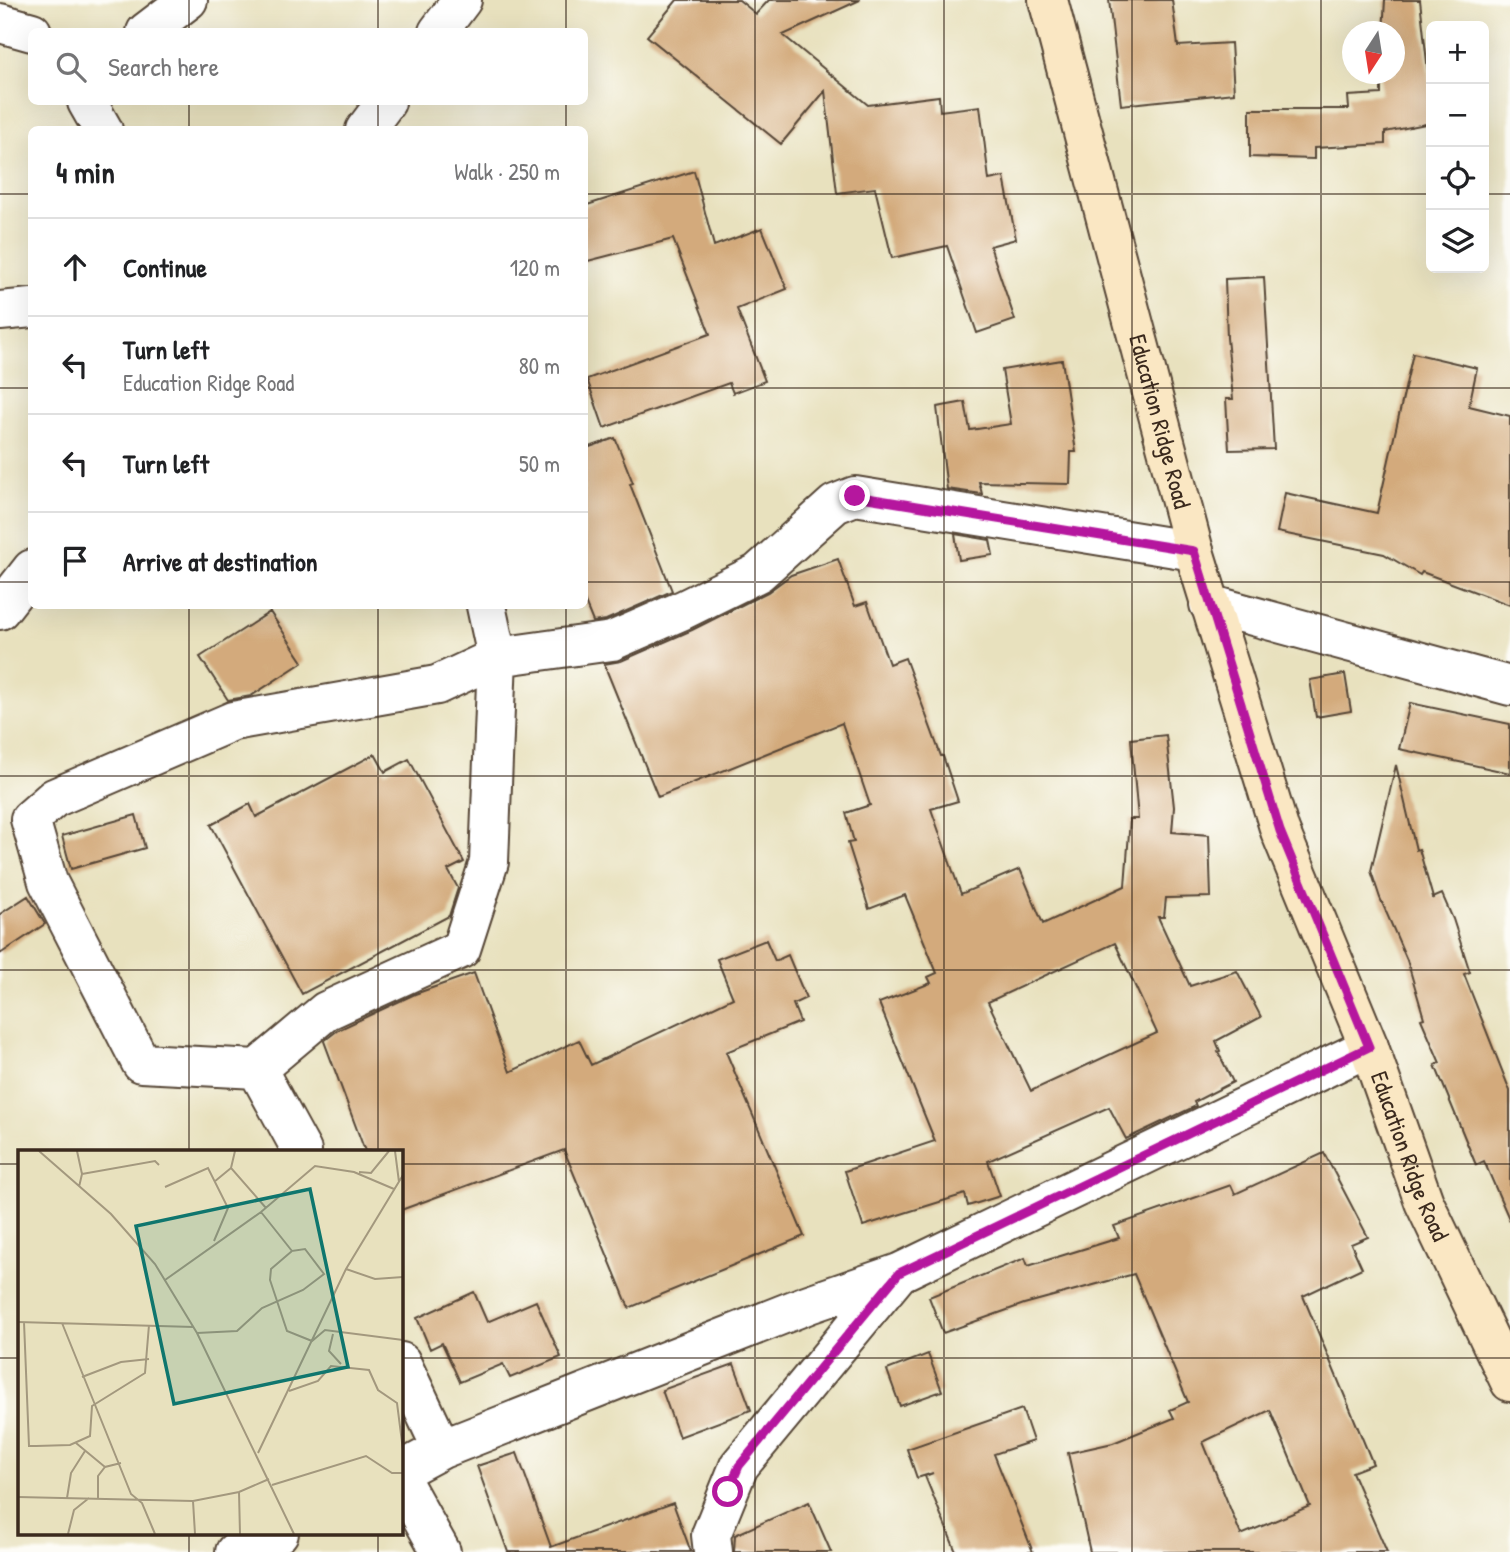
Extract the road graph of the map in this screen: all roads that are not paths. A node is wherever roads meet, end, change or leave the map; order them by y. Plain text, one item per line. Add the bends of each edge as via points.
1 (188, 0) edge
2 (462, 0) edge
3 (1048, 0) edge
4 (0, 23) edge
5 (151, 28) edge
6 (441, 28) edge
7 (28, 31) edge
8 (89, 105) edge
9 (384, 105) edge
10 (101, 126) edge
11 (368, 126) edge
12 (28, 308) edge
13 (0, 311) edge
14 (1194, 551) junction
15 (28, 574) edge
16 (1209, 604) junction
17 (487, 609) edge
18 (0, 610) edge
19 (497, 657) junction
20 (1510, 686) edge
21 (1369, 1047) junction
22 (257, 1069) junction
23 (301, 1150) edge
24 (899, 1273) junction
25 (402, 1364) edge
26 (1510, 1382) edge
27 (442, 1449) junction
28 (402, 1470) edge
29 (402, 1482) edge
30 (277, 1534) edge
31 (235, 1552) edge
32 (441, 1552) edge
33 (713, 1552) edge

1 - 5 street
2 - 6 street
3 - 14 main road, Education Ridge Road
4 - 7 street
8 - 10 street
9 - 11 street
12 - 13 street
14 - 16 main road, Education Ridge Road
14 - 19 street via 855,496 835,504 758,573 683,610 612,641
15 - 18 street
16 - 20 street
16 - 21 main road, Education Ridge Road via 1280,831
17 - 19 street
19 - 22 street via 489,862 461,950 326,1011
19 - 22 street via 437,685 233,721 54,799 30,818 48,883 141,1063
21 - 24 street
21 - 26 main road, Education Ridge Road via 1424,1202
22 - 23 street
24 - 27 street via 808,1304
24 - 33 street via 739,1466 711,1535
25 - 27 street
27 - 28 street
29 - 32 street
30 - 31 street

